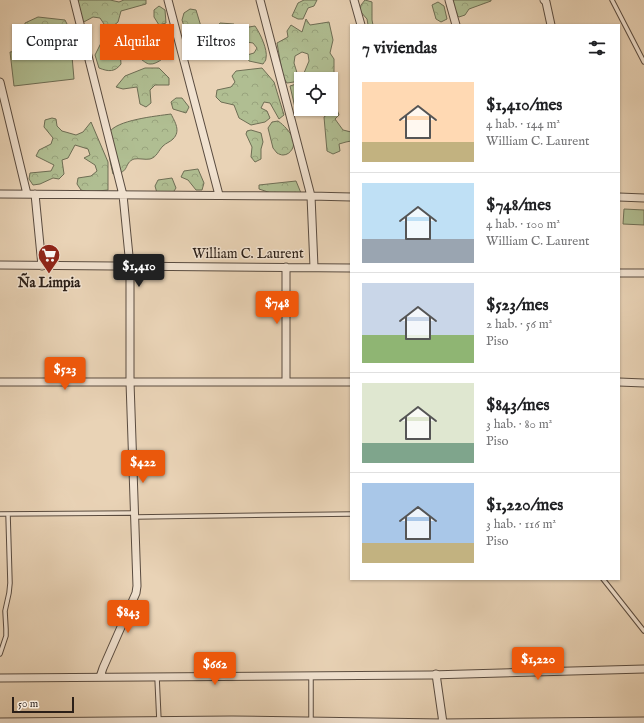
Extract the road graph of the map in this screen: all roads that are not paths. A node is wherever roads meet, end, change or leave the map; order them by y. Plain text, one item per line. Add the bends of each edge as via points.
1 (74, 0) edge
2 (168, 0) edge
3 (260, 0) edge
4 (354, 0) edge
5 (449, 0) edge
6 (544, 0) edge
7 (612, 0) edge
8 (361, 24) edge
9 (456, 24) edge
10 (552, 24) edge
11 (644, 62) edge
12 (0, 82) edge
13 (0, 194) edge
14 (31, 194) junction
15 (123, 195) junction
16 (219, 195) junction
17 (311, 196) junction
18 (350, 196) edge
19 (620, 197) edge
20 (644, 198) edge
21 (0, 265) edge
22 (42, 266) junction
23 (130, 266) junction
24 (286, 267) junction
25 (314, 267) junction
26 (350, 268) edge
27 (620, 273) edge
28 (644, 273) edge
29 (0, 382) edge
30 (130, 382) junction
31 (286, 382) junction
32 (350, 382) edge
33 (620, 382) edge
34 (644, 382) edge
35 (0, 514) edge
36 (8, 514) junction
37 (350, 514) edge
38 (134, 515) junction
39 (605, 580) edge
40 (644, 630) edge
41 (0, 654) edge
42 (644, 669) edge
43 (436, 674) junction
44 (311, 676) junction
45 (100, 677) junction
46 (157, 677) junction
47 (0, 678) edge
48 (159, 721) junction
49 (311, 721) junction
50 (644, 721) edge
51 (0, 722) edge
52 (64, 722) edge
53 (232, 722) edge
54 (584, 722) edge
55 (443, 723) edge

1 - 15 street
2 - 16 street
3 - 17 street
4 - 8 street
5 - 9 street
6 - 10 street
7 - 11 lane
12 - 14 street
13 - 14 street
14 - 15 street
14 - 22 street
15 - 16 street
15 - 23 street
16 - 17 street
17 - 18 street
17 - 25 street
19 - 20 street
21 - 22 street, William C. Laurent
22 - 23 street, William C. Laurent
23 - 24 street, William C. Laurent
23 - 30 street
24 - 25 street, William C. Laurent
24 - 31 street
25 - 26 street, William C. Laurent
27 - 28 street
29 - 30 street
30 - 31 street
30 - 38 street
31 - 32 street
33 - 34 street
35 - 36 lane
36 - 38 lane
36 - 41 lane via 10,583 5,611 6,636
37 - 38 lane
38 - 45 street via 136,593
39 - 40 lane
42 - 43 street
43 - 44 street
43 - 55 street
44 - 46 street
44 - 49 lane
45 - 46 street
45 - 47 street
46 - 48 lane
48 - 52 street
48 - 53 street
49 - 53 street
49 - 55 street
50 - 54 street
51 - 52 street
54 - 55 street

